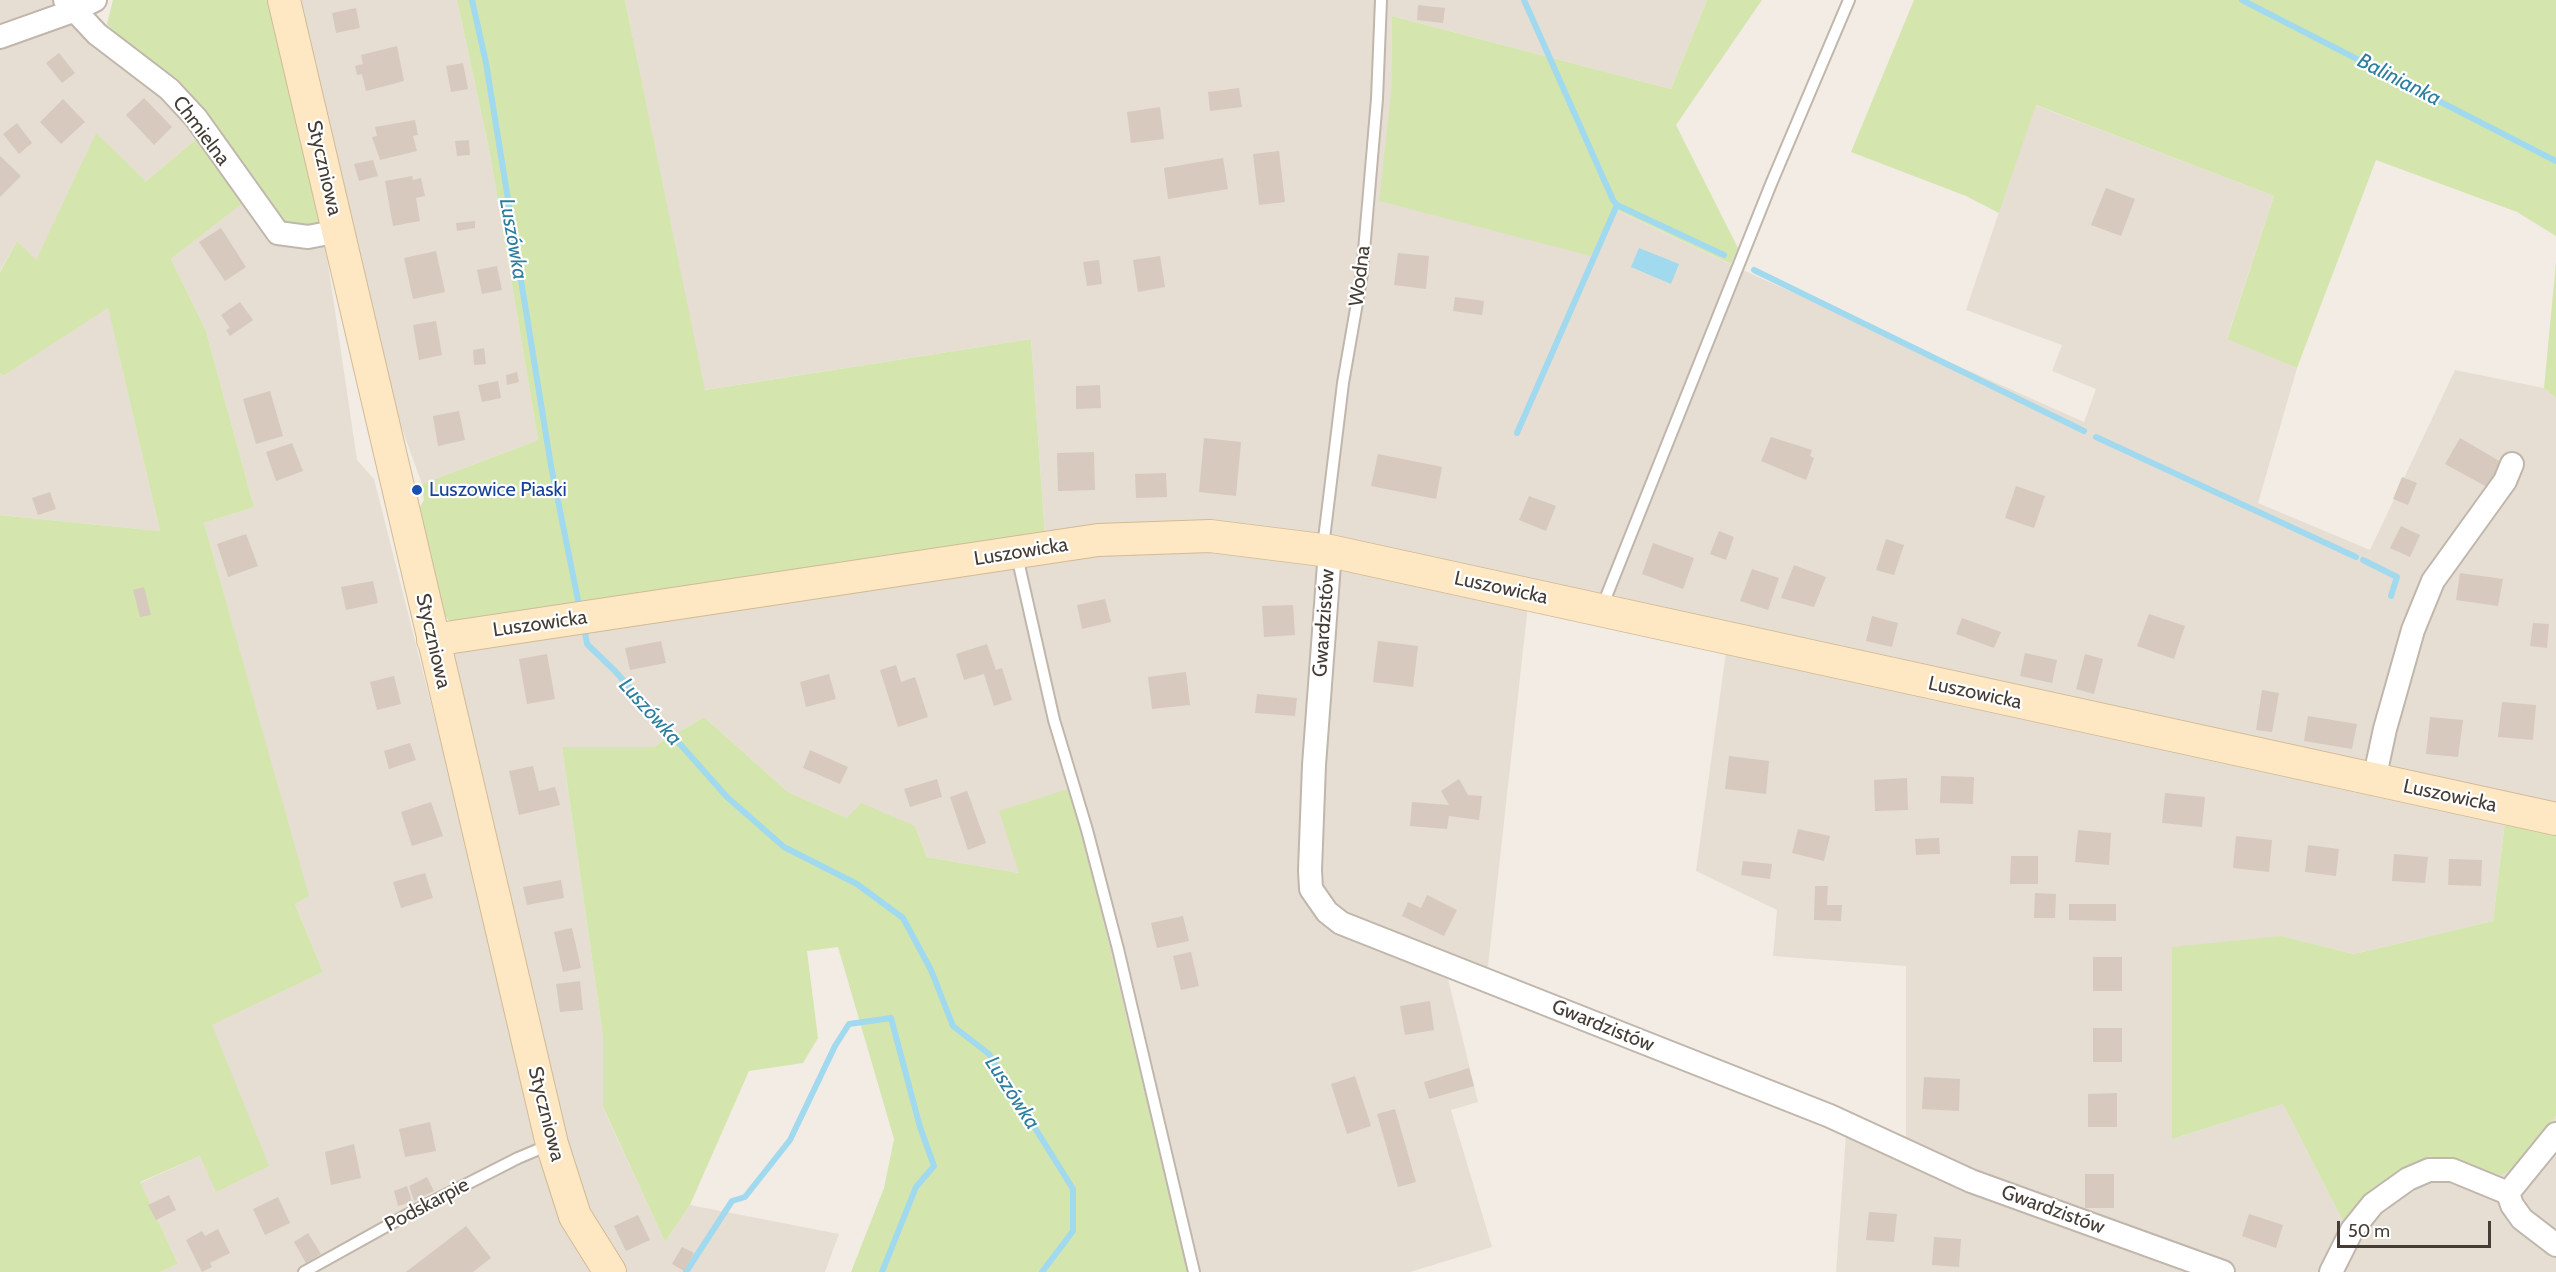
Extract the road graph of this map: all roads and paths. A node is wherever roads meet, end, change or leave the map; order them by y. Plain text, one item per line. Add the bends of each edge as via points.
1 (95, 0) edge
2 (284, 0) edge
3 (1381, 0) edge
4 (1849, 0) edge
5 (69, 6) edge
6 (0, 37) edge
7 (339, 231) junction
8 (2512, 464) dead end
9 (1326, 551) junction
10 (1017, 552) junction
11 (1601, 610) junction
12 (433, 640) junction
13 (2374, 780) junction
14 (2556, 819) edge
15 (2556, 1134) edge
16 (552, 1144) junction
17 (2508, 1192) junction
18 (2556, 1245) edge
19 (304, 1272) edge
20 (610, 1272) edge
21 (1194, 1272) edge
22 (2223, 1272) edge
23 (2331, 1272) edge

1 - 5 street
2 - 7 street, Styczniowa
3 - 9 lane, Wodna via 1362,274 1343,383
4 - 11 lane
5 - 6 street
5 - 7 street, Chmielna via 97,34 169,89 196,118 278,233 308,237
7 - 12 street, Styczniowa
8 - 13 street via 2505,481 2433,581 2413,630
9 - 10 street, Luszowicka via 1210,536 1098,540
9 - 11 street, Luszowicka
9 - 22 street, Gwardzistów via 1310,870 1311,889 1328,912 1352,927 1830,1116 1971,1181
10 - 12 street, Luszowicka
10 - 21 lane via 1054,720 1115,938
11 - 13 street, Luszowicka
12 - 16 street, Styczniowa
13 - 14 street, Luszowicka
15 - 17 street
16 - 19 lane, Podskarpie via 412,1212
16 - 20 street, Styczniowa via 575,1216
17 - 18 street via 2522,1219
17 - 23 street via 2452,1170 2429,1170 2408,1179 2373,1204 2352,1230

